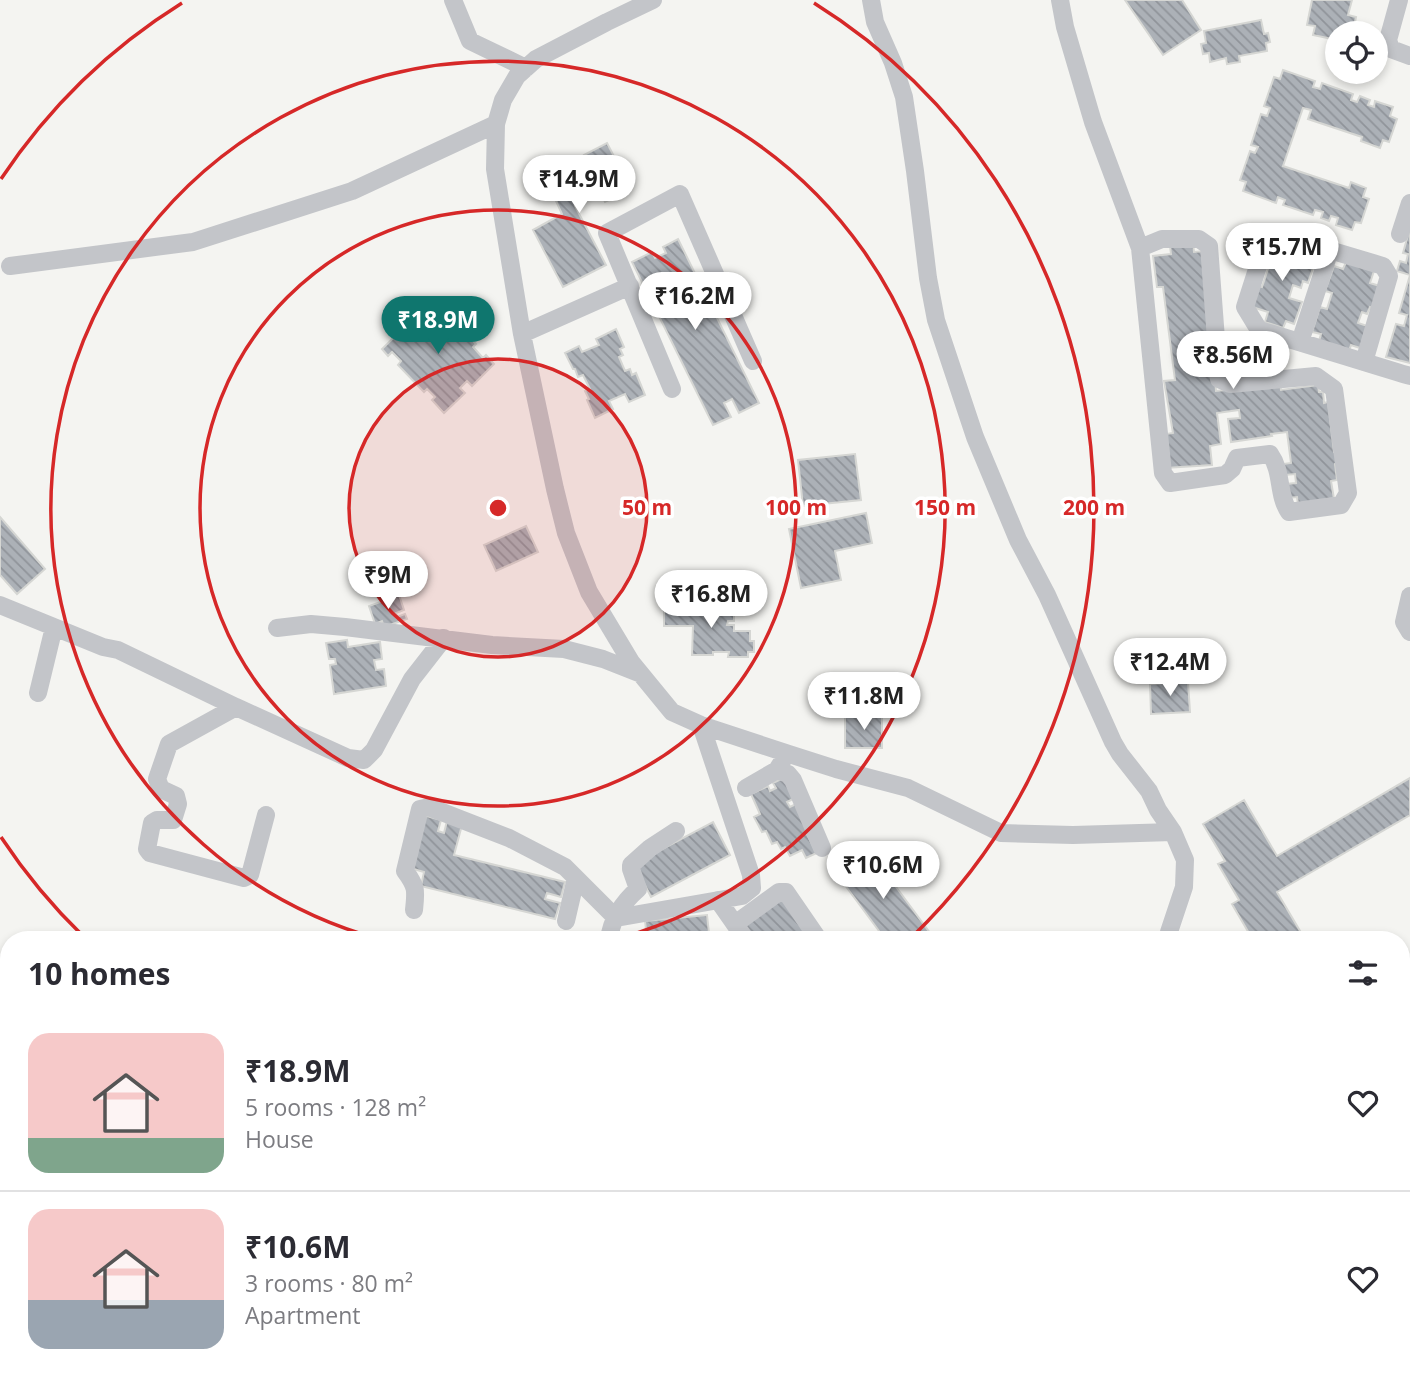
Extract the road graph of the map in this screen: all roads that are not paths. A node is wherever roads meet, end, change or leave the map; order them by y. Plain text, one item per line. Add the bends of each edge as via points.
1 (453, 0) edge
2 (653, 0) edge
3 (872, 0) edge
4 (1060, 0) edge
5 (1399, 0) edge
6 (1410, 57) edge
7 (527, 68) junction
8 (496, 124) junction
9 (1410, 203) edge
10 (1400, 234) dead end
11 (1140, 248) junction
12 (1331, 250) junction
13 (10, 266) dead end
14 (630, 286) junction
15 (522, 334) junction
16 (1300, 342) junction
17 (753, 361) dead end
18 (1364, 362) junction
19 (1410, 376) edge
20 (672, 390) dead end
21 (1410, 596) edge
22 (0, 605) edge
23 (54, 627) junction
24 (277, 628) dead end
25 (1410, 632) edge
26 (444, 638) junction
27 (641, 674) junction
28 (38, 692) dead end
29 (236, 707) junction
30 (701, 725) junction
31 (789, 754) junction
32 (776, 770) junction
33 (746, 788) dead end
34 (266, 815) dead end
35 (676, 831) dead end
36 (1173, 832) junction
37 (822, 848) dead end
38 (576, 878) junction
39 (718, 900) junction
40 (414, 909) dead end
41 (616, 918) junction
42 (566, 921) dead end
43 (735, 924) junction
44 (611, 931) edge
45 (740, 931) edge
46 (814, 931) edge
47 (1169, 931) edge

1 - 7 street via 470,41
2 - 7 street via 536,59
3 - 36 street via 875,22 904,97 936,320 975,437 1113,742
4 - 11 street via 1094,122
5 - 6 street via 1388,40 1391,49
7 - 8 street via 503,100
8 - 13 street via 352,191 193,242
8 - 15 street via 495,169
9 - 10 street
11 - 11 street via 1163,473 1170,483 1225,475 1237,458 1270,454 1277,463 1283,503 1289,512 1341,505 1348,493 1334,389 1316,376 1230,384 1219,379 1209,246 1199,239 1162,239
12 - 16 street
12 - 16 street via 1276,233 1266,241 1245,307 1259,330
12 - 18 street via 1383,266 1390,276
14 - 15 street
14 - 17 street via 607,233 680,194
14 - 20 street
15 - 27 street via 566,533 589,592
16 - 18 street
18 - 19 street
21 - 25 street via 1404,622
22 - 23 street
23 - 28 street
23 - 29 street via 118,650
24 - 26 street via 345,626
26 - 27 street via 564,649
26 - 29 street via 412,678 374,750 364,760 348,758
27 - 30 street via 672,712
29 - 34 street via 169,744 157,779 161,789 176,796 178,804 173,820 152,823 147,849 244,878 250,874
30 - 31 street
30 - 39 street via 751,875 752,888
31 - 32 street
31 - 36 street via 908,788 1001,833
32 - 33 street
32 - 37 street via 793,780
35 - 41 street via 631,865 642,894 625,901
36 - 47 street via 1185,860 1184,887
38 - 40 street via 565,867 509,838 429,807 420,809 405,870 416,891
38 - 41 street
38 - 42 street
39 - 41 street
39 - 43 street
41 - 44 street
43 - 45 street
43 - 46 street via 779,892 786,892

